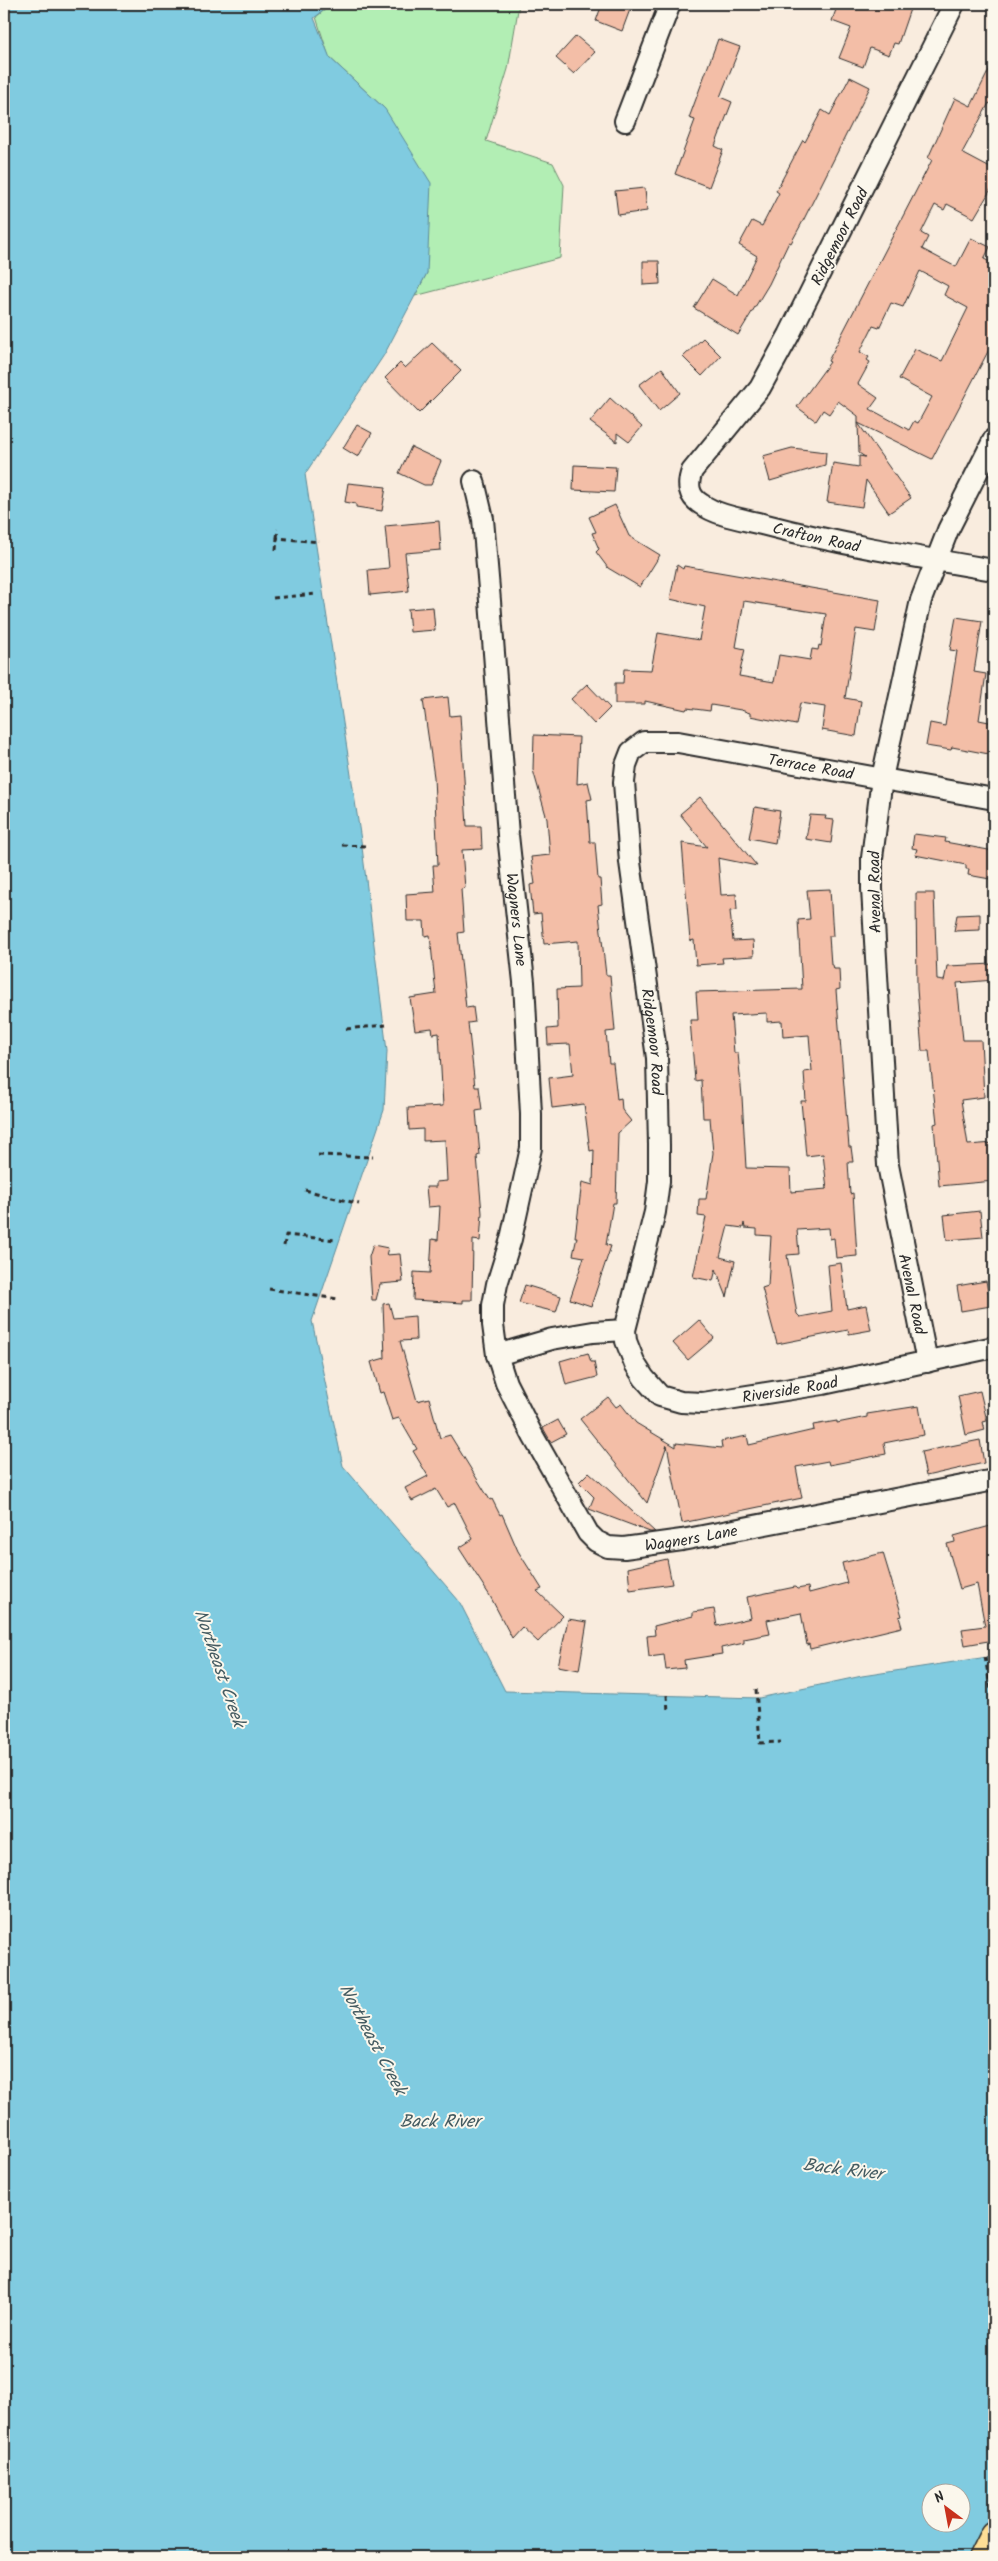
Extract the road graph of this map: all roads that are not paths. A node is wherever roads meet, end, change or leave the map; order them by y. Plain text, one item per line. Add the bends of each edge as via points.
1 (670, 4) edge
2 (954, 4) edge
3 (625, 121) dead end
4 (994, 439) edge
5 (705, 455) joint
6 (474, 481) dead end
7 (935, 560) junction
8 (994, 570) edge
9 (631, 752) joint
10 (882, 778) junction
11 (994, 800) edge
12 (625, 1330) junction
13 (994, 1347) edge
14 (497, 1355) junction
15 (927, 1362) junction
16 (994, 1480) edge
17 (994, 2535) edge
18 (983, 2557) edge

1 - 3 street
2 - 5 street, Ridgemoor Road via 760,388
4 - 7 street, Avenal Road
5 - 7 street, Crafton Road via 692,471 689,489 701,504 718,513 788,531
6 - 14 street, Wagners Lane via 483,519 508,835 524,982 531,1114 531,1148 493,1305
7 - 8 street, Crafton Road
7 - 10 street, Avenal Road via 908,652
9 - 10 street, Terrace Road via 644,742 678,742
9 - 12 street, Ridgemoor Road via 624,782 625,815 657,1058 660,1145 655,1212
10 - 11 street, Terrace Road
10 - 15 street, Avenal Road via 875,825 872,888 888,1165
12 - 14 street via 552,1339
12 - 15 street, Riverside Road via 630,1353 644,1378 660,1396 681,1402 703,1403 777,1391
13 - 15 street, Riverside Road
14 - 16 street, Wagners Lane via 515,1401 580,1520 596,1541 608,1546 624,1548 682,1540
17 - 18 main road

